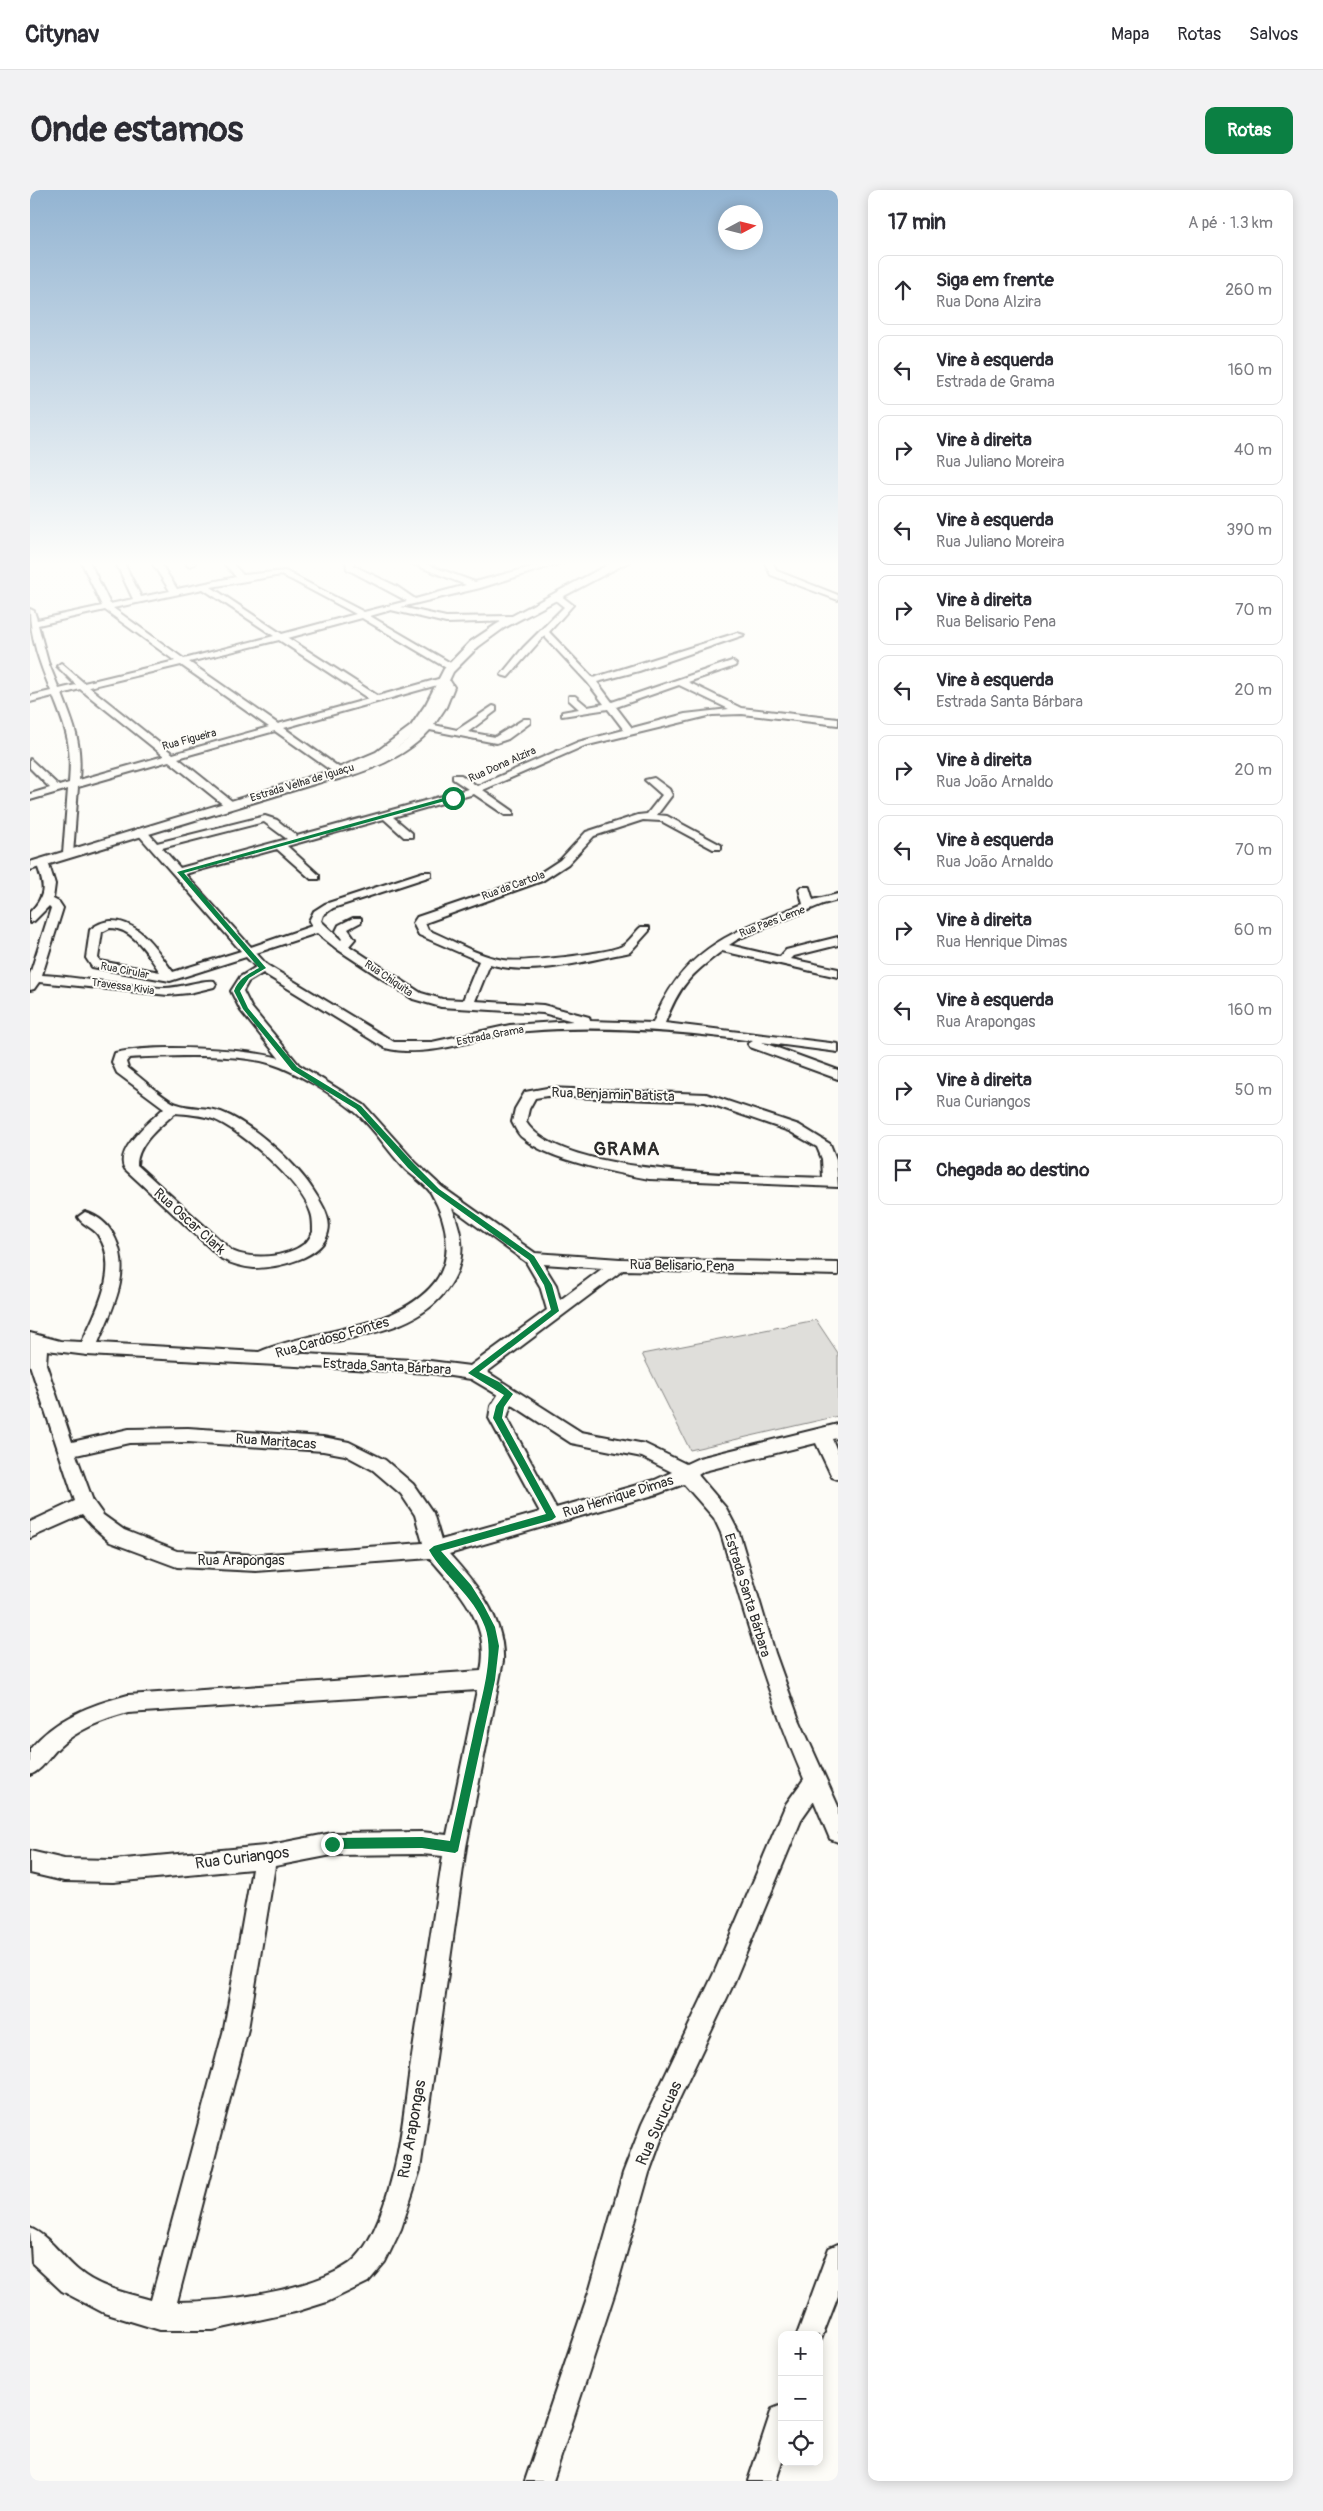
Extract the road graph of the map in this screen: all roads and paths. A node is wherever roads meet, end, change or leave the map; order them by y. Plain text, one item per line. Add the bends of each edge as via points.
1 (41, 668) edge
2 (63, 668) edge
3 (153, 668) edge
4 (190, 668) edge
5 (325, 668) edge
6 (450, 668) edge
7 (511, 668) edge
8 (579, 668) edge
9 (642, 668) edge
10 (721, 668) edge
11 (505, 675) dead end
12 (442, 681) junction
13 (591, 681) junction
14 (680, 682) junction
15 (82, 686) junction
16 (52, 693) junction
17 (572, 698) dead end
18 (30, 699) edge
19 (376, 700) junction
20 (609, 706) junction
21 (493, 710) dead end
22 (586, 710) junction
23 (742, 711) junction
24 (565, 714) dead end
25 (527, 721) dead end
26 (838, 722) edge
27 (429, 727) junction
28 (276, 728) junction
29 (630, 732) junction
30 (458, 733) junction
31 (170, 757) junction
32 (30, 762) edge
33 (337, 775) junction
34 (457, 777) dead end
35 (650, 780) dead end
36 (75, 784) junction
37 (57, 789) junction
38 (476, 790) junction
39 (30, 797) edge
40 (229, 804) junction
41 (510, 813) dead end
42 (386, 816) junction
43 (650, 816) junction
44 (141, 831) junction
45 (408, 835) dead end
46 (296, 841) junction
47 (279, 845) junction
48 (157, 846) junction
49 (717, 847) dead end
50 (68, 854) junction
51 (42, 862) junction
52 (30, 866) edge
53 (180, 872) junction
54 (427, 874) dead end
55 (315, 877) dead end
56 (805, 889) dead end
57 (838, 897) edge
58 (47, 901) junction
59 (809, 906) junction
60 (30, 919) edge
61 (357, 920) dead end
62 (319, 928) junction
63 (645, 929) dead end
64 (838, 941) edge
65 (341, 946) junction
66 (720, 948) junction
67 (249, 952) junction
68 (486, 959) junction
69 (782, 962) junction
70 (263, 968) junction
71 (838, 973) edge
72 (170, 977) junction
73 (33, 982) edge
74 (210, 984) dead end
75 (467, 1005) junction
76 (599, 1024) junction
77 (658, 1025) junction
78 (738, 1034) junction
79 (838, 1048) edge
80 (294, 1068) junction
81 (838, 1075) edge
82 (172, 1108) junction
83 (834, 1182) edge
84 (437, 1190) junction
85 (85, 1217) dead end
86 (531, 1258) junction
87 (620, 1264) junction
88 (838, 1269) edge
89 (555, 1311) junction
90 (34, 1341) edge
91 (87, 1349) junction
92 (260, 1359) junction
93 (473, 1373) junction
94 (509, 1394) junction
95 (838, 1431) edge
96 (821, 1435) junction
97 (66, 1450) junction
98 (838, 1472) edge
99 (686, 1474) junction
100 (85, 1505) junction
101 (552, 1517) junction
102 (30, 1530) edge
103 (434, 1550) junction
104 (490, 1680) junction
105 (30, 1764) edge
106 (815, 1781) junction
107 (838, 1831) edge
108 (455, 1847) junction
109 (265, 1857) junction
110 (30, 1862) edge
111 (30, 2241) edge
112 (838, 2257) edge
113 (160, 2316) junction
114 (812, 2331) edge
115 (781, 2421) edge
116 (539, 2481) edge
117 (762, 2481) edge

1 - 16 street
2 - 15 street
3 - 15 street
4 - 28 street
5 - 19 street
6 - 12 main road, Estrada Velha de Iguaçu
7 - 11 street
8 - 13 street
9 - 13 street
10 - 14 street
12 - 19 street, Rua Figueira
12 - 27 street via 449,687 439,713
12 - 33 main road, Estrada Velha de Iguaçu via 419,726 386,752
13 - 20 street
14 - 20 street
14 - 23 street
15 - 16 street
15 - 31 street
16 - 18 street
16 - 36 street via 69,724 76,753
17 - 22 street
19 - 28 street, Rua Figueira
20 - 22 street
20 - 29 street
21 - 30 street
22 - 24 street
23 - 26 street, Rua Dona Alzira
23 - 29 street, Rua Dona Alzira via 685,716
25 - 30 street via 499,740
27 - 30 street
27 - 33 street via 400,752 371,766
28 - 31 street, Rua Figueira
28 - 33 street
29 - 38 street, Rua Dona Alzira via 581,744
31 - 36 street, Rua Figueira
31 - 40 street
32 - 37 street
33 - 40 main road, Estrada Velha de Iguaçu
34 - 38 street
35 - 43 street via 667,794
36 - 37 street, Rua Figueira
36 - 50 street
37 - 39 street, Rua Figueira
38 - 41 street
38 - 42 street, Rua Dona Alzira
40 - 44 main road, Estrada Velha de Iguaçu
42 - 45 street
42 - 46 street, Rua Dona Alzira
43 - 49 street via 663,818
43 - 68 street, Rua da Cartola via 590,834 564,862 538,879 421,919 419,923 423,932
44 - 48 street, Estrada Grama
44 - 50 main road, Estrada Velha de Iguaçu
46 - 47 street, Rua Dona Alzira
46 - 48 street via 265,819
47 - 53 street, Rua Dona Alzira
47 - 55 street
48 - 53 street, Estrada Grama
50 - 51 main road, Estrada Velha de Iguaçu
51 - 52 main road, Estrada Velha de Iguaçu
51 - 58 street via 49,884
53 - 67 street, Estrada Grama
54 - 62 street via 329,906 315,916
56 - 59 street
57 - 59 street, Rua Paes Leme
58 - 60 street
58 - 73 street via 57,908
59 - 66 street, Rua Paes Leme via 742,932
61 - 65 street via 343,927 342,931 349,939
62 - 65 street, Rua Chiquita
62 - 67 street
63 - 68 street via 626,949 598,956 523,965
64 - 69 street via 790,953
65 - 75 street, Rua Chiquita via 416,996 441,1003
66 - 69 street
66 - 77 street, Rua Paes Leme via 689,970 669,997
67 - 70 street, Estrada Grama
67 - 72 street, Rua Cirular
68 - 75 street
69 - 71 street
70 - 76 street, Estrada Grama via 379,1040 399,1048 429,1047 526,1027
70 - 80 street via 247,976 239,985 239,998 267,1038
72 - 72 street, Rua Cirular via 131,929 112,924 94,933 92,958 96,964
73 - 74 street, Travessa Kivia via 64,978 168,992
75 - 76 street, Rua Chiquita via 559,1012
76 - 77 street, Estrada Grama
77 - 78 street, Estrada Grama
78 - 79 street, Estrada Grama
78 - 81 street via 747,1041
80 - 82 street, Rua Oscar Clark via 245,1056 120,1056 122,1070
80 - 84 street via 359,1108
82 - 82 street, Rua Oscar Clark via 137,1143 129,1155 130,1166 227,1255 238,1261 267,1262 310,1248 321,1234 322,1220 307,1190 230,1122 211,1114
83 - 83 street, Rua Benjamin Batista via 693,1177 619,1169 536,1141 519,1122 530,1095 547,1092 706,1098 794,1128 823,1144
84 - 86 street
84 - 92 street, Rua Cardoso Fontes via 455,1248 453,1265 444,1285 420,1307 398,1319 285,1348
85 - 91 street via 103,1230 116,1265 114,1281
86 - 87 street
86 - 89 street via 548,1285
87 - 88 street, Rua Belisario Pena
87 - 89 street, Rua Belisario Pena
89 - 93 street, Rua Belisario Pena
90 - 91 street, Estrada Santa Bárbara
90 - 97 street, Rua Arapongas via 38,1364
91 - 92 street, Estrada Santa Bárbara
92 - 93 street, Estrada Santa Bárbara via 430,1367
93 - 94 street, Estrada Santa Bárbara
94 - 99 street, Estrada Santa Bárbara via 577,1438 645,1451
94 - 101 street via 500,1406 498,1418
95 - 96 street, Rua Henrique Dimas
96 - 98 street
96 - 99 street, Rua Henrique Dimas via 700,1464
97 - 100 street, Rua Arapongas
97 - 103 street, Rua Maritacas via 129,1436 188,1435 323,1444 349,1449 379,1465 407,1489 424,1513
99 - 101 street, Rua Henrique Dimas via 657,1487
99 - 106 street, Estrada Santa Bárbara via 720,1513 730,1533 765,1653
100 - 102 street
100 - 103 street, Rua Arapongas via 117,1536 177,1559 256,1563
101 - 103 street, Rua Henrique Dimas
103 - 104 street, Rua Arapongas via 467,1588 490,1627 494,1646
104 - 105 street via 128,1704 95,1712 70,1725
104 - 108 street, Rua Arapongas
106 - 107 street, Estrada Santa Bárbara
106 - 116 street, Rua Surucuas via 794,1811 720,1986 654,2124 636,2173 604,2289
108 - 109 street, Rua Curiangos via 422,1843 332,1844
108 - 113 street, Rua Arapongas via 406,2170 388,2229 376,2252 359,2273 326,2289 294,2299 213,2316
109 - 110 street, Rua Curiangos via 90,1871 64,1870
109 - 113 street via 236,2028
111 - 113 street, Rua Arapongas via 71,2282 104,2300
112 - 114 street
115 - 117 street

